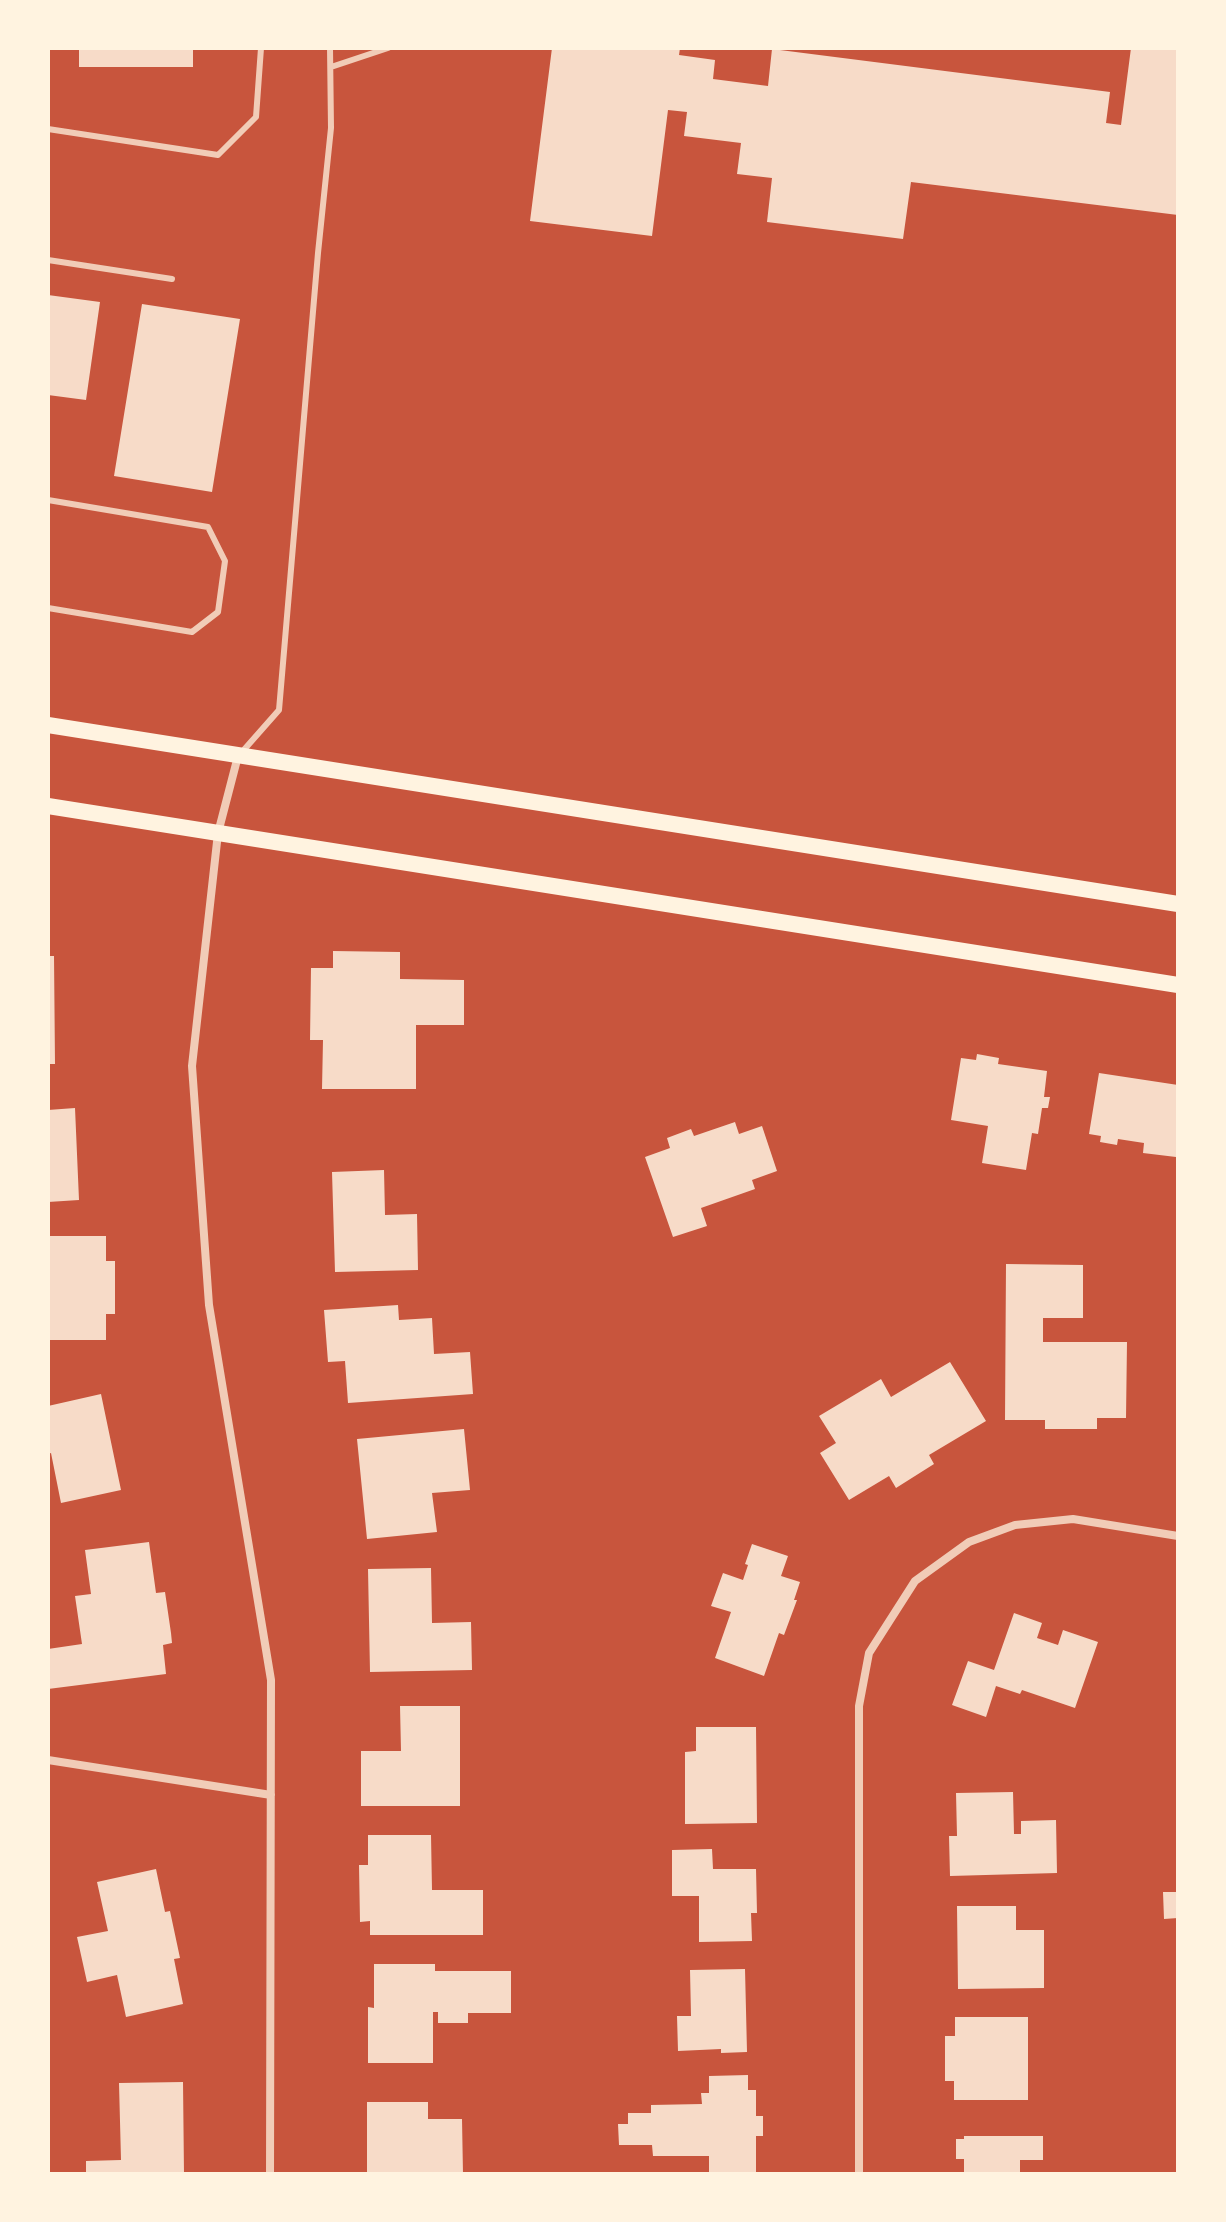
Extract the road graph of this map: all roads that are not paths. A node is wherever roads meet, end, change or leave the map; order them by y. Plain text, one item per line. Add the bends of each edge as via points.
1 (261, 48) edge
2 (330, 48) edge
3 (388, 48) edge
4 (331, 67) junction
5 (48, 129) edge
6 (48, 260) edge
7 (172, 279) dead end
8 (48, 500) edge
9 (48, 608) edge
10 (48, 725) edge
11 (238, 756) junction
12 (48, 806) edge
13 (218, 833) junction
14 (1178, 904) edge
15 (1178, 985) edge
16 (1178, 1536) edge
17 (48, 1760) edge
18 (271, 1795) junction
19 (270, 2174) edge
20 (859, 2174) edge

1 - 5 lane via 256,117 218,155
2 - 4 lane
3 - 4 lane
4 - 11 lane via 331,128 279,710
6 - 7 lane
8 - 9 lane via 208,527 225,561 218,612 192,632
10 - 11 main road
11 - 13 street
11 - 14 main road
12 - 13 main road
13 - 15 main road
13 - 18 street via 192,1066 209,1305 271,1680
16 - 20 street via 1073,1519 1015,1525 969,1542 915,1581 869,1653 859,1706
17 - 18 street
18 - 19 street

